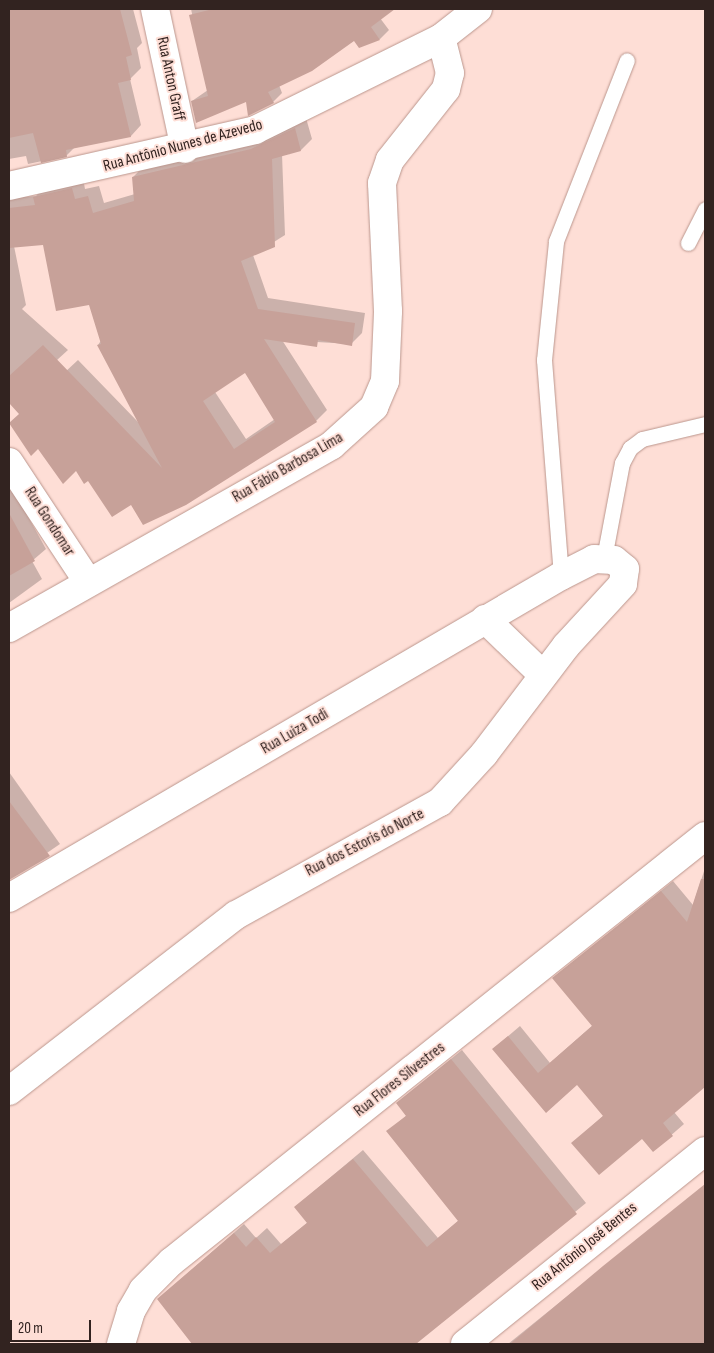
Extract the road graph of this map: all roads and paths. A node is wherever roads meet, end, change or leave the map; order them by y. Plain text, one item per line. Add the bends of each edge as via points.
1 (155, 9) edge
2 (478, 9) edge
3 (441, 38) junction
4 (627, 60) dead end
5 (184, 149) junction
6 (9, 186) edge
7 (705, 209) edge
8 (688, 243) dead end
9 (705, 424) edge
10 (9, 462) edge
11 (582, 566) junction
12 (88, 582) junction
13 (485, 619) junction
14 (9, 628) edge
15 (544, 675) junction
16 (705, 836) edge
17 (9, 898) edge
18 (9, 1091) edge
19 (705, 1151) edge
20 (121, 1344) edge
21 (465, 1344) edge

1 - 5 street, Rua Anton Graff
2 - 3 street, Rua Antônio Nunes de Azevedo
3 - 5 street, Rua Antônio Nunes de Azevedo via 298,112
3 - 12 street, Rua Fábio Barbosa Lima via 450,73 446,89 390,160 382,183 388,311 385,381 374,407 332,445
4 - 11 lane via 556,241 544,360 555,452
5 - 6 street, Rua Antônio Nunes de Azevedo
7 - 8 lane
9 - 11 lane via 642,439 630,448
10 - 12 street, Rua Gondomar
11 - 13 street, Rua Luiza Todi
11 - 15 street, Rua dos Estoris do Norte via 625,569 623,584
12 - 14 street, Rua Fábio Barbosa Lima
13 - 15 street
13 - 17 street, Rua Luiza Todi
15 - 18 street, Rua dos Estoris do Norte via 484,754 440,802 305,873 236,915
16 - 20 street, Rua Flores Silvestres via 171,1262 139,1297
19 - 21 street, Rua Antônio José Bentes

